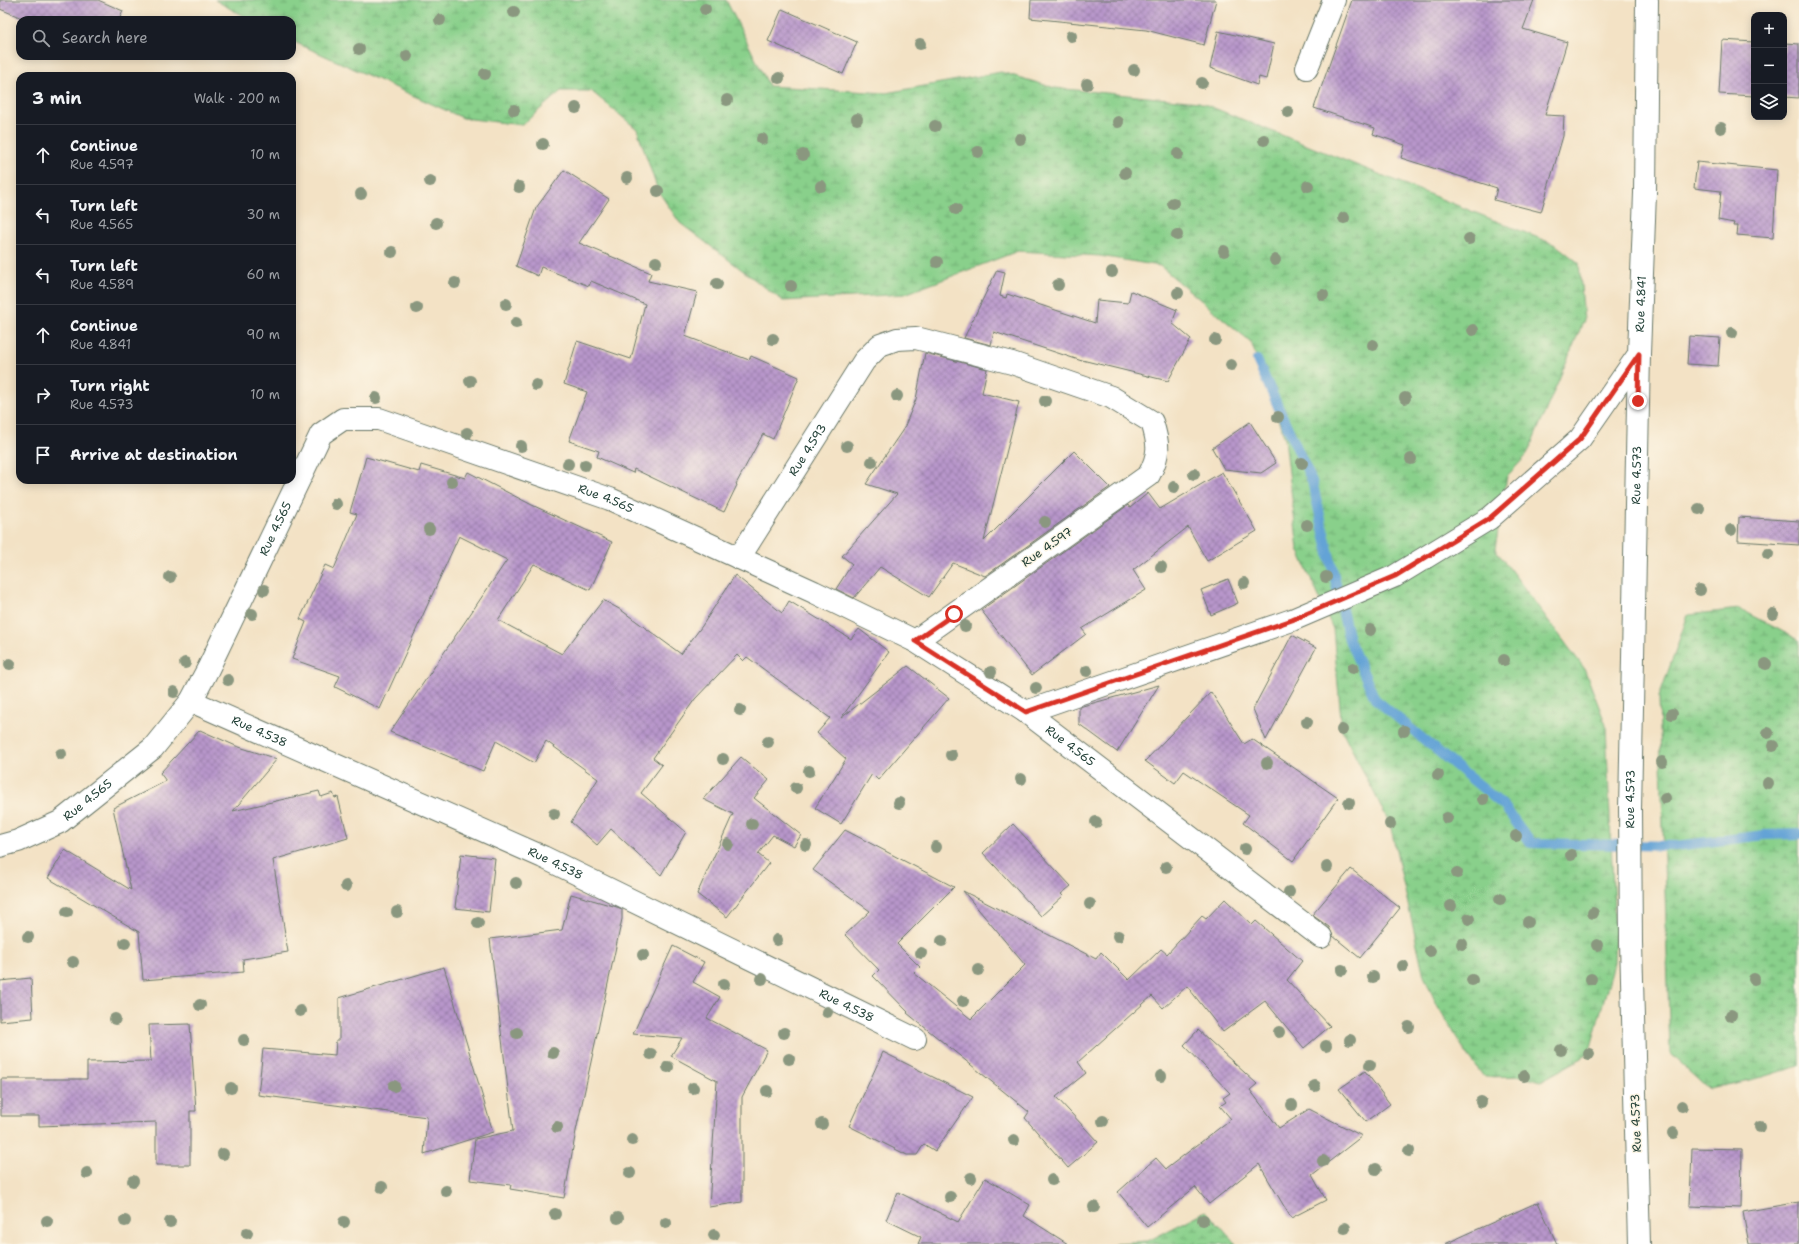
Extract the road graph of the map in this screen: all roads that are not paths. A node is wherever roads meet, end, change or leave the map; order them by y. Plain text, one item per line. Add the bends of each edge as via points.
1 (1334, 0) edge
2 (1647, 0) edge
3 (1307, 68) dead end
4 (1639, 354) junction
5 (1158, 440) joint
6 (738, 558) junction
7 (915, 641) junction
8 (191, 701) junction
9 (1026, 712) junction
10 (0, 846) edge
11 (1321, 937) dead end
12 (915, 1039) dead end
13 (1639, 1244) edge

1 - 3 street
2 - 4 street, Rue 4.841 via 1645,193
4 - 9 street via 1580,439 1490,518 1395,576 1292,620
4 - 13 street, Rue 4.573 via 1630,809
5 - 6 street, Rue 4.593 via 1152,422 1111,397 1012,363 916,338 897,339 880,346 864,361
5 - 7 street, Rue 4.597 via 1157,459 1149,475
6 - 7 street, Rue 4.565
6 - 8 street, Rue 4.565 via 610,499 379,420 343,420 321,434
7 - 9 street, Rue 4.565
8 - 10 street, Rue 4.565 via 153,748 60,822 18,841
8 - 12 street, Rue 4.538 via 543,857
9 - 11 street, Rue 4.565

